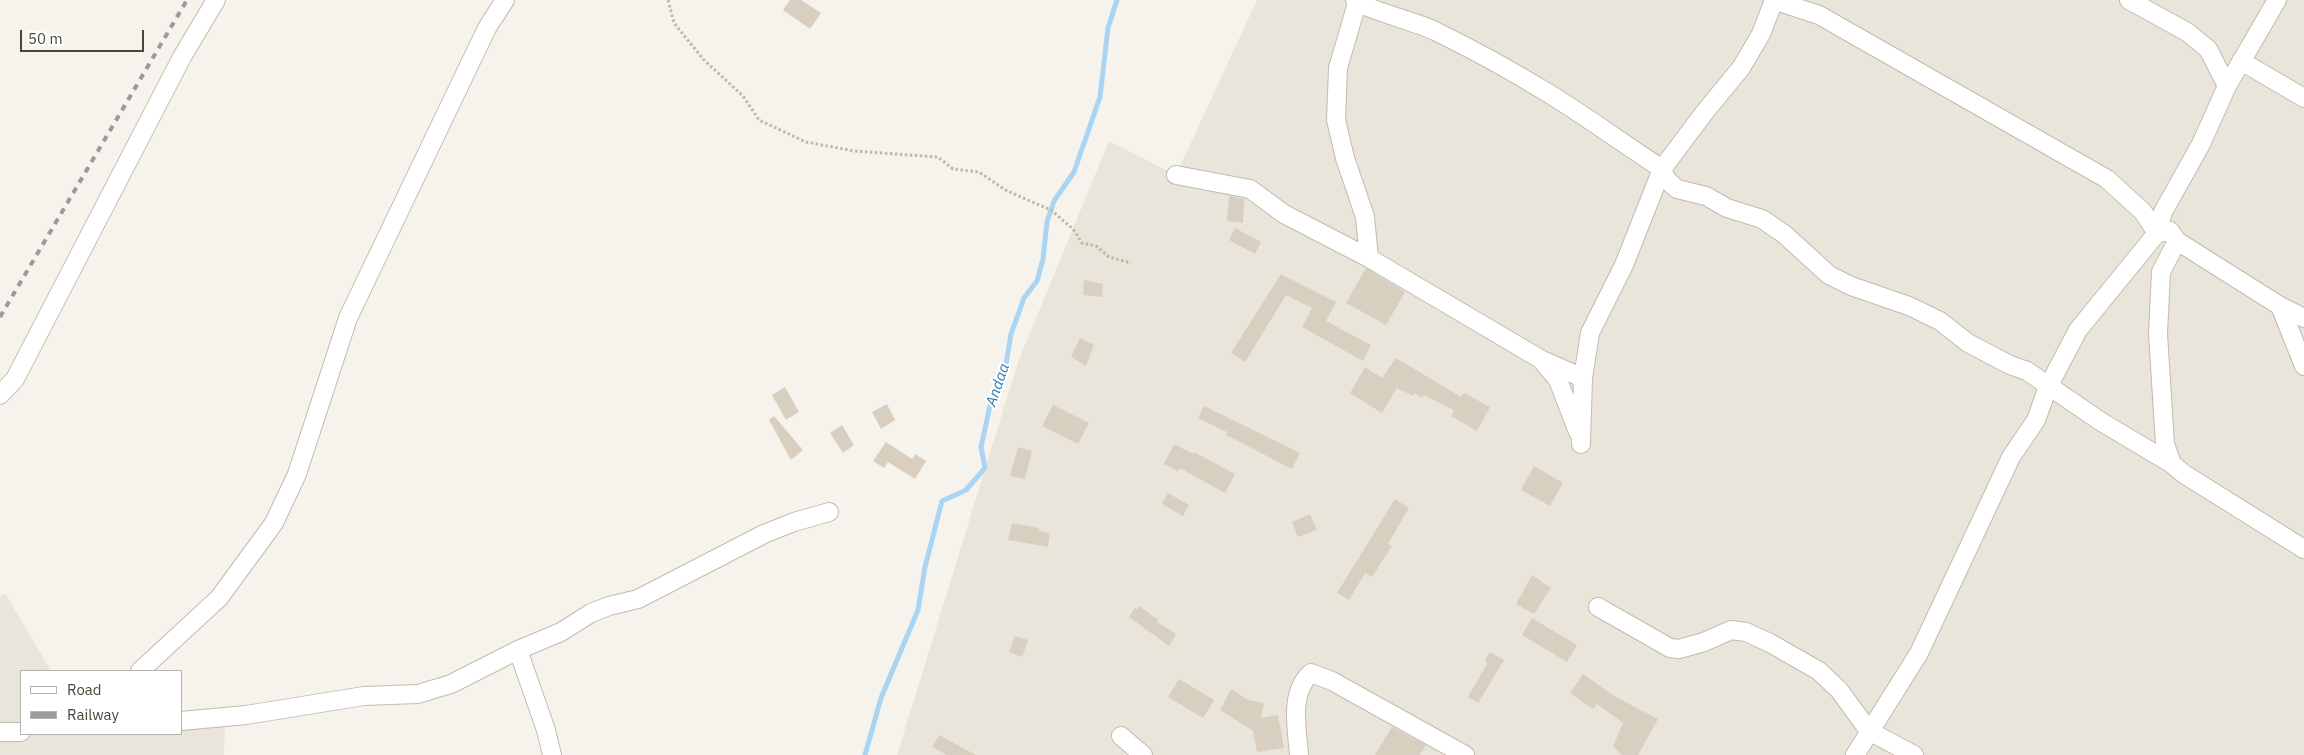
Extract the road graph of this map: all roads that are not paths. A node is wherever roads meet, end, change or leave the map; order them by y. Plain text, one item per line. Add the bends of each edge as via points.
1 (216, 0) edge
2 (505, 0) edge
3 (1774, 0) edge
4 (2130, 0) edge
5 (2277, 0) edge
6 (1356, 2) edge
7 (2241, 62) junction
8 (2227, 86) junction
9 (2304, 98) edge
10 (1662, 169) junction
11 (1176, 175) dead end
12 (2157, 233) junction
13 (2177, 241) junction
14 (1369, 258) junction
15 (2280, 306) junction
16 (2304, 318) edge
17 (1542, 360) junction
18 (2304, 366) edge
19 (1583, 378) junction
20 (2048, 387) junction
21 (0, 395) edge
22 (2172, 464) junction
23 (829, 512) dead end
24 (2304, 549) edge
25 (1598, 607) dead end
26 (518, 650) junction
27 (141, 670) edge
28 (182, 721) edge
29 (1869, 731) junction
30 (0, 732) edge
31 (20, 732) edge
32 (1121, 736) dead end
33 (552, 755) edge
34 (1143, 755) edge
35 (1299, 755) edge
36 (1465, 755) edge
37 (1855, 755) edge
38 (1914, 755) edge

1 - 21 street via 182,58 15,379
2 - 27 street via 487,28 348,318 297,474 274,523 219,598
3 - 10 street via 1761,34 1741,68
3 - 12 street via 1819,15 2106,178 2143,212
4 - 8 street via 2187,32 2208,50
5 - 7 street
6 - 10 street via 1421,24 1484,56 1550,94
6 - 14 street via 1338,68 1336,120 1365,217
7 - 8 street
7 - 9 street
8 - 12 street via 2201,144 2163,212
10 - 19 street via 1624,265 1590,333
10 - 20 street via 1667,180 1678,189 1706,196 1769,224 1829,275 1940,321 1968,343 2027,371
11 - 14 street via 1250,189 1284,214
12 - 13 street via 2170,231
12 - 20 street via 2078,330
13 - 15 street
13 - 22 street via 2161,272 2158,334 2165,444
14 - 17 street
15 - 16 street
15 - 18 street
17 - 19 street
17 - 19 street via 1558,380 1581,444
20 - 22 street
20 - 29 street via 2036,420 2010,457 1919,653
22 - 24 street
23 - 26 street via 764,534 638,599 591,612 561,632
25 - 29 street via 1670,648 1704,642 1731,630 1746,632 1819,671 1839,690
26 - 28 street via 451,684 418,694 364,696
26 - 33 street
29 - 37 street
29 - 38 street
30 - 31 street
32 - 34 street
35 - 36 street via 1297,696 1311,673 1332,681

